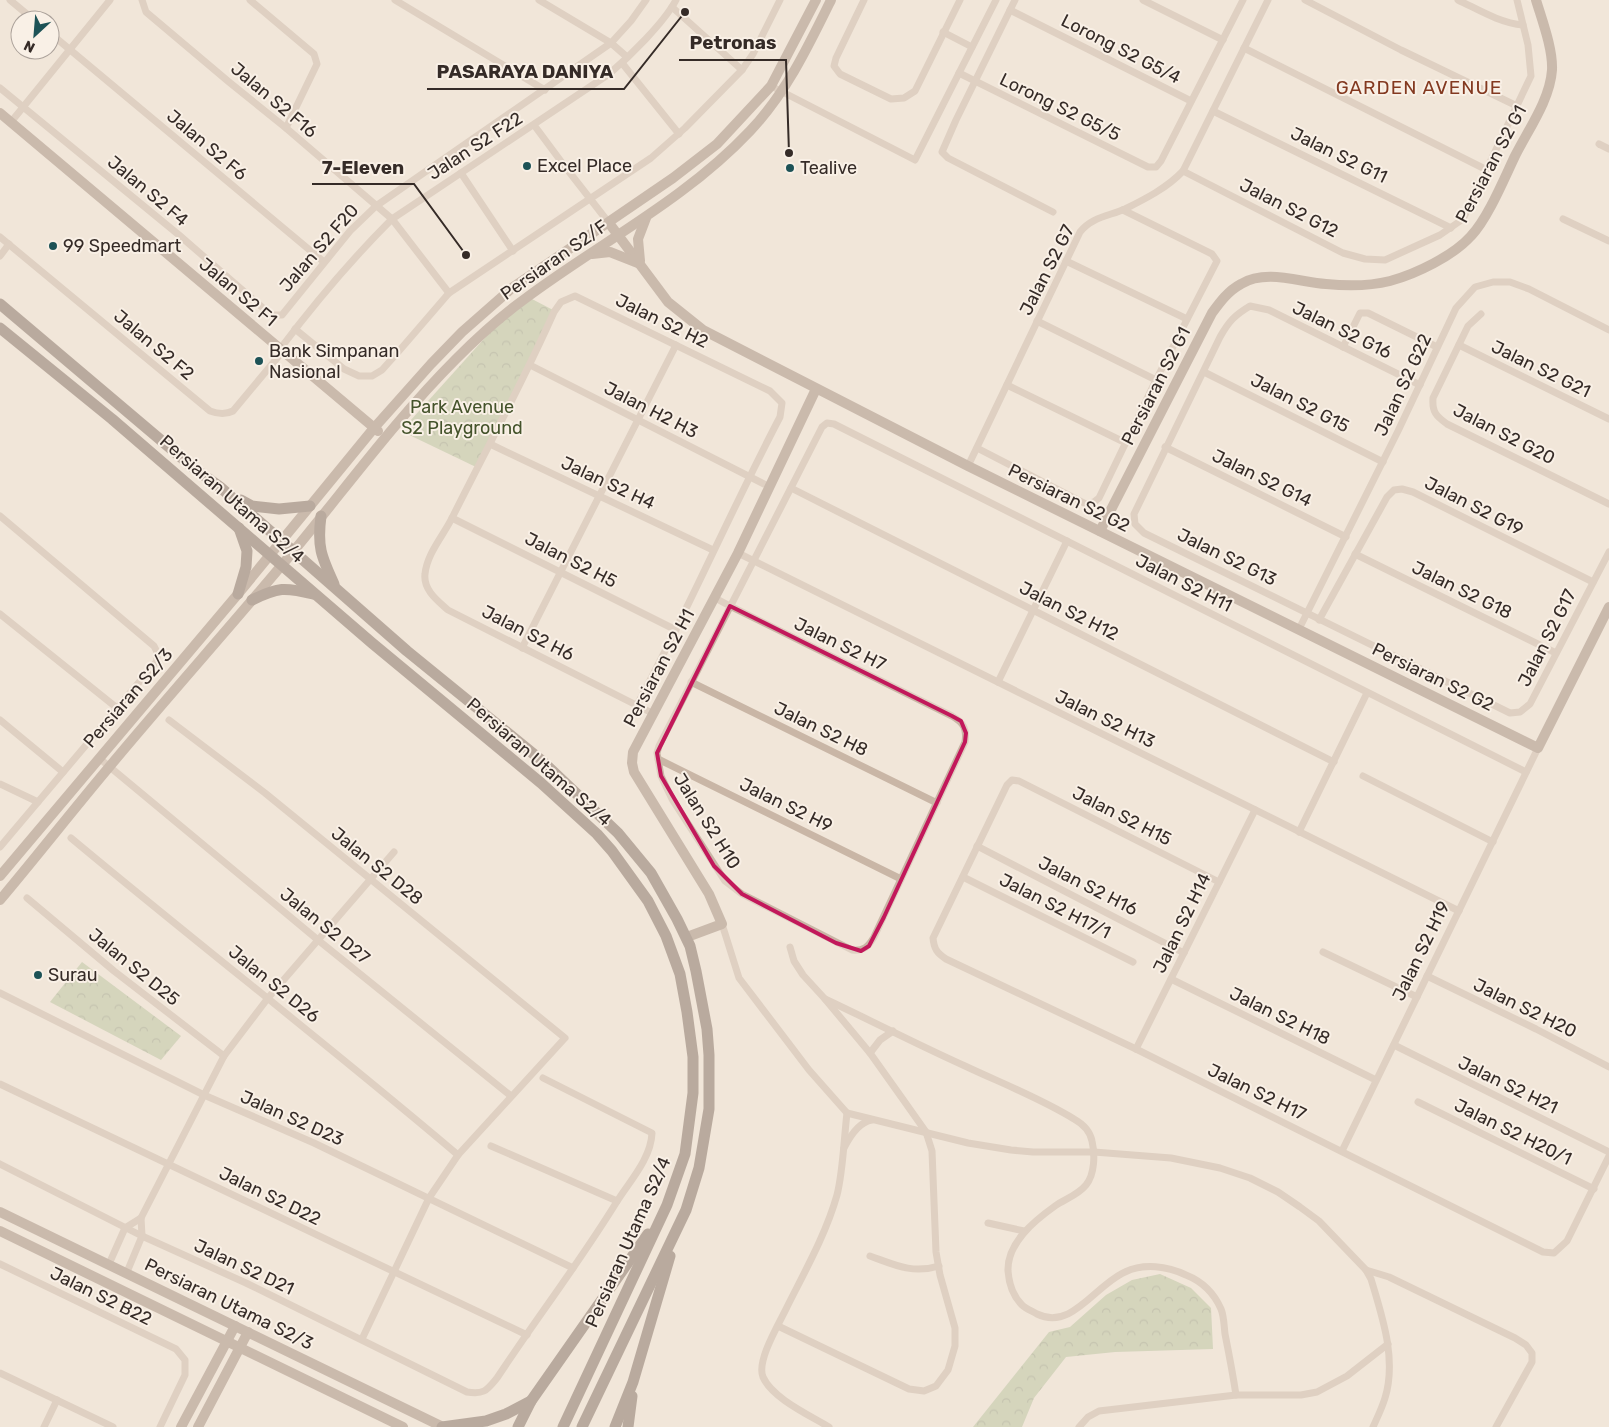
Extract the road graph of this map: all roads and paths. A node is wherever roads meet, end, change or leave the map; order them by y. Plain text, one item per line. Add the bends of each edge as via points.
1 (12, 0) edge
2 (110, 0) edge
3 (142, 0) edge
4 (250, 0) edge
5 (395, 0) edge
6 (538, 0) edge
7 (646, 0) edge
8 (780, 0) edge
9 (816, 0) edge
10 (831, 0) edge
11 (864, 0) edge
12 (960, 0) edge
13 (996, 0) edge
14 (1015, 0) edge
15 (1143, 0) edge
16 (1243, 0) edge
17 (1268, 0) edge
18 (1305, 0) edge
19 (1458, 0) edge
20 (1517, 0) edge
21 (1536, 0) edge
22 (674, 4) edge
23 (23, 10) edge
24 (1010, 10) junction
25 (1523, 25) junction
26 (944, 32) junction
27 (1223, 40) junction
28 (60, 42) edge
29 (612, 43) junction
30 (972, 47) junction
31 (1244, 48) junction
32 (70, 50) junction
33 (625, 60) junction
34 (742, 70) junction
35 (959, 73) junction
36 (975, 82) junction
37 (771, 86) junction
38 (0, 88) edge
39 (545, 90) junction
40 (782, 92) junction
41 (1191, 101) junction
42 (1517, 106) junction
43 (24, 107) junction
44 (1213, 111) junction
45 (0, 113) edge
46 (11, 122) junction
47 (534, 125) junction
48 (286, 128) junction
49 (679, 134) junction
50 (1599, 144) dead end
51 (1609, 148) edge
52 (1487, 170) junction
53 (1183, 172) junction
54 (461, 173) junction
55 (590, 199) junction
56 (376, 206) junction
57 (1123, 210) junction
58 (1053, 212) dead end
59 (646, 218) junction
60 (392, 219) junction
61 (1563, 219) dead end
62 (610, 223) junction
63 (1451, 228) junction
64 (619, 235) junction
65 (0, 236) edge
66 (1609, 241) edge
67 (9, 244) junction
68 (513, 250) junction
69 (589, 255) junction
70 (0, 256) edge
71 (1066, 261) junction
72 (324, 262) junction
73 (641, 265) junction
74 (449, 293) junction
75 (0, 304) edge
76 (554, 312) joint
77 (1481, 314) dead end
78 (277, 316) joint
79 (1187, 319) junction
80 (1037, 322) junction
81 (0, 328) edge
82 (295, 329) junction
83 (1609, 330) edge
84 (676, 344) junction
85 (1459, 345) junction
86 (1343, 347) junction
87 (1437, 347) junction
88 (281, 350) junction
89 (530, 365) junction
90 (1204, 372) junction
91 (1156, 380) junction
92 (1007, 385) junction
93 (1420, 385) junction
94 (816, 389) junction
95 (1609, 419) edge
96 (638, 420) junction
97 (827, 423) joint
98 (374, 428) junction
99 (385, 438) junction
100 (1126, 443) junction
101 (490, 444) junction
102 (1165, 447) junction
103 (976, 448) junction
104 (1383, 462) junction
105 (968, 466) junction
106 (750, 476) junction
107 (220, 487) junction
108 (770, 487) junction
109 (791, 488) junction
110 (600, 496) junction
111 (1609, 504) edge
112 (310, 506) junction
113 (0, 516) edge
114 (321, 516) junction
115 (452, 518) junction
116 (239, 528) junction
117 (1100, 531) junction
118 (1346, 537) junction
119 (281, 541) junction
120 (1067, 541) junction
121 (713, 550) junction
122 (293, 552) junction
123 (1609, 552) edge
124 (738, 553) junction
125 (1355, 554) junction
126 (270, 555) junction
127 (753, 561) junction
128 (282, 565) junction
129 (562, 572) junction
130 (1593, 582) junction
131 (336, 588) junction
132 (238, 594) junction
133 (318, 595) junction
134 (715, 598) junction
135 (252, 600) junction
136 (730, 606) junction
137 (1609, 607) edge
138 (1033, 610) junction
139 (0, 614) edge
140 (1308, 614) junction
141 (1319, 620) junction
142 (1299, 629) junction
143 (676, 630) junction
144 (522, 648) junction
145 (1556, 654) junction
146 (691, 682) junction
147 (998, 682) junction
148 (1368, 693) junction
149 (638, 706) junction
150 (117, 708) junction
151 (654, 714) junction
152 (952, 716) joint
153 (0, 720) edge
154 (169, 720) dead end
155 (1538, 748) junction
156 (98, 758) junction
157 (658, 759) junction
158 (1334, 762) junction
159 (110, 767) junction
160 (63, 772) junction
161 (1526, 772) junction
162 (1363, 776) dead end
163 (0, 784) edge
164 (38, 802) junction
165 (937, 803) junction
166 (1255, 810) junction
167 (1299, 832) junction
168 (71, 838) dead end
169 (1493, 842) junction
170 (977, 846) junction
171 (0, 848) edge
172 (394, 852) dead end
173 (0, 876) edge
174 (963, 877) junction
175 (901, 879) junction
176 (370, 880) junction
177 (1219, 882) junction
178 (27, 898) dead end
179 (0, 900) edge
180 (1459, 912) junction
181 (722, 924) junction
182 (687, 938) junction
183 (318, 940) junction
184 (790, 947) dead end
185 (1323, 952) dead end
186 (1184, 953) junction
187 (1133, 962) dead end
188 (1427, 976) junction
189 (1171, 979) junction
190 (0, 993) edge
191 (268, 998) junction
192 (1417, 998) junction
193 (826, 999) junction
194 (893, 1031) junction
195 (1394, 1045) junction
196 (1136, 1049) junction
197 (870, 1053) junction
198 (224, 1056) junction
199 (1609, 1067) edge
200 (543, 1078) dead end
201 (1376, 1080) junction
202 (0, 1084) edge
203 (204, 1094) junction
204 (510, 1096) junction
205 (1418, 1102) dead end
206 (847, 1112) junction
207 (875, 1120) junction
208 (926, 1132) junction
209 (491, 1146) dead end
210 (1342, 1151) junction
211 (1094, 1152) junction
212 (1609, 1152) edge
213 (842, 1154) junction
214 (458, 1155) junction
215 (1609, 1156) edge
216 (0, 1164) edge
217 (168, 1164) junction
218 (1594, 1188) junction
219 (429, 1198) junction
220 (617, 1202) junction
221 (667, 1205) junction
222 (0, 1212) edge
223 (141, 1218) junction
224 (988, 1223) dead end
225 (679, 1226) junction
226 (125, 1228) junction
227 (0, 1231) edge
228 (1024, 1231) junction
229 (142, 1236) junction
230 (870, 1256) dead end
231 (0, 1264) edge
232 (109, 1264) junction
233 (939, 1266) junction
234 (573, 1268) junction
235 (1366, 1270) junction
236 (126, 1272) junction
237 (394, 1272) junction
238 (235, 1326) junction
239 (778, 1326) junction
240 (248, 1332) junction
241 (527, 1335) junction
242 (362, 1339) junction
243 (226, 1341) junction
244 (1388, 1344) junction
245 (239, 1348) junction
246 (0, 1373) edge
247 (633, 1382) junction
248 (1236, 1395) junction
249 (57, 1400) junction
250 (531, 1401) junction
251 (583, 1425) edge
252 (44, 1427) edge
253 (113, 1427) edge
254 (160, 1427) edge
255 (181, 1427) edge
256 (198, 1427) edge
257 (403, 1427) edge
258 (443, 1427) edge
259 (518, 1427) edge
260 (563, 1427) edge
261 (615, 1427) edge
262 (628, 1427) edge
263 (829, 1427) edge
264 (1079, 1427) edge
265 (1373, 1427) edge
266 (1496, 1427) edge

1 - 23 street
2 - 32 street
3 - 48 street, Jalan S2 F16 via 146,12
4 - 48 street via 317,58
5 - 39 street
6 - 29 street
7 - 29 street, Jalan S2 F20
8 - 34 street
9 - 37 main road, Persiaran S2/F
10 - 40 main road, Persiaran S2/F
11 - 26 street via 834,66 840,74 891,99 904,98 915,91
12 - 26 street
13 - 30 street
14 - 24 street
15 - 27 street
16 - 27 street
17 - 31 street, Jalan S2 G7
18 - 42 street
19 - 25 street via 1497,19
20 - 25 street
21 - 117 main road, Persiaran S2 G1 via 1552,70 1545,99 1478,228 1456,250 1430,265 1390,281 1358,285 1260,278 1241,283 1224,296 1212,313
22 - 33 street, Jalan S2 F22
22 - 34 street
24 - 36 street
24 - 41 street, Lorong S2 G5/4
25 - 42 street via 1531,76
26 - 30 street
27 - 41 street
28 - 32 street, Jalan S2 F6
29 - 33 street
29 - 39 street, Jalan S2 F20
30 - 35 street
31 - 44 street, Jalan S2 G7
31 - 52 street
32 - 43 street
32 - 72 street, Jalan S2 F6
33 - 47 street, Jalan S2 F22
33 - 49 street
34 - 49 street
35 - 36 street, Lorong S2 G5/5
35 - 40 street via 915,160
36 - 41 street, Lorong S2 G5/5 via 1148,167 1156,167 1161,161
36 - 58 street via 942,152
37 - 40 street
37 - 62 main road, Persiaran S2/F via 717,144
38 - 43 street, Jalan S2 F4
39 - 56 street, Jalan S2 F20
40 - 59 main road, Persiaran S2/F via 752,129 717,163
42 - 52 street
43 - 46 street
43 - 78 street, Jalan S2 F4 via 271,315
44 - 53 street, Jalan S2 G7
44 - 63 street, Jalan S2 G11
45 - 46 main road, Jalan S2 F1
46 - 88 main road, Jalan S2 F1
47 - 54 street, Jalan S2 F22
47 - 55 street
48 - 56 street, Jalan S2 F16
49 - 55 street via 651,158
50 - 51 street
52 - 63 street via 1463,219
53 - 57 street, Jalan S2 G7 via 1172,183
53 - 63 street, Jalan S2 G12 via 1343,252 1365,259 1385,260
54 - 60 street, Jalan S2 F22
54 - 68 street
55 - 62 street
55 - 68 street
56 - 60 street, Jalan S2 F16
56 - 72 street, Jalan S2 F20
57 - 71 street, Jalan S2 G7 via 1083,228
57 - 79 street via 1212,254 1218,261
59 - 64 main road, Persiaran S2/F
59 - 73 main road via 638,239
60 - 74 street, Jalan S2 F16
60 - 82 street, Jalan S2 F22
61 - 66 street
62 - 64 main road, Persiaran S2 G2
62 - 98 main road, Persiaran S2/F via 512,288 462,332
64 - 69 main road, Persiaran S2/F
64 - 73 main road, Persiaran S2 G2
65 - 67 street, Jalan S2 F2
67 - 70 street
67 - 88 street, Jalan S2 F2 via 210,411 227,414 233,411
68 - 74 street
69 - 73 main road via 610,252
69 - 99 main road, Persiaran S2/F via 499,319 445,371
71 - 79 street
71 - 80 street, Jalan S2 G7
72 - 78 street, Jalan S2 F20 via 282,315
73 - 94 main road, Persiaran S2 G2 via 668,302 690,321
74 - 82 street via 382,370 372,376 359,376 344,369
75 - 107 main road, Persiaran Utama S2/4
76 - 84 street, Jalan S2 H2 via 562,302 575,296
76 - 89 street, Jalan S2 H6
77 - 85 street, Jalan S2 G20 via 1468,326
79 - 91 street
80 - 91 street
80 - 92 street, Jalan S2 G7
81 - 116 main road, Persiaran Utama S2/4
82 - 88 street, Jalan S2 F22
83 - 87 street, Jalan S2 G22 via 1529,289 1510,282 1493,282 1475,287 1467,294 1456,308
84 - 96 street
84 - 106 street, Jalan S2 H2 via 770,391 782,403 780,418
85 - 95 street, Jalan S2 G21
85 - 111 street, Jalan S2 G20 via 1433,398 1432,410 1437,417
86 - 87 street via 1360,313 1368,313
86 - 90 street, Jalan S2 G16 via 1269,310 1250,306 1229,322
86 - 93 street, Jalan S2 G16
87 - 93 street, Jalan S2 G22
88 - 98 main road, Jalan S2 F1
89 - 96 street, Jalan H2 H3
89 - 101 street, Jalan S2 H6
90 - 102 street
90 - 104 street, Jalan S2 G15
91 - 100 street
92 - 100 street
92 - 103 street, Jalan S2 G7
93 - 104 street, Jalan S2 G22
94 - 105 main road, Persiaran S2 G2
94 - 108 main road, Persiaran S2 H1
96 - 106 street, Jalan H2 H3
96 - 110 street
97 - 109 street, Jalan S2 H10
97 - 120 street, Jalan S2 H11
98 - 99 main road, Jalan S2 F1
98 - 112 main road, Persiaran S2/F
99 - 114 main road, Persiaran S2/F
100 - 103 street via 1098,498 1086,504
101 - 110 street, Jalan S2 H4
101 - 115 street, Jalan S2 H6
102 - 118 street, Jalan S2 G14
102 - 140 street, Jalan S2 G13 via 1134,514 1135,524 1144,532
103 - 105 street, Jalan S2 G7
104 - 118 street, Jalan S2 G22
105 - 117 main road, Persiaran S2 G2
106 - 108 street, Jalan H2 H3
106 - 121 street
107 - 112 main road via 252,506 279,509
107 - 119 main road
108 - 124 main road, Persiaran S2 H1
109 - 127 street, Jalan S2 H10
109 - 138 street, Jalan S2 H12
110 - 121 street, Jalan S2 H4
110 - 129 street
112 - 119 main road, Persiaran S2/F
113 - 150 street via 154,646 157,661
114 - 122 main road, Persiaran S2/F
114 - 131 main road via 320,549
115 - 129 street, Jalan S2 H5
115 - 144 street, Jalan S2 H6 via 432,553 424,575 430,595 448,610
116 - 126 main road, Persiaran Utama S2/4
116 - 132 main road via 247,551
117 - 142 main road, Persiaran S2 G2
118 - 140 street, Jalan S2 G22
119 - 122 main road
119 - 126 main road, Persiaran S2/3
120 - 138 street
120 - 148 street, Jalan S2 H11
121 - 143 street
122 - 128 main road, Persiaran S2/F
122 - 131 main road
123 - 130 street, Jalan S2 G17
124 - 127 street, Jalan S2 H13
124 - 134 main road, Persiaran S2 H1
125 - 130 street, Jalan S2 G19 via 1387,497 1394,490 1402,489
125 - 141 street, Jalan S2 G19
125 - 145 street, Jalan S2 G18
126 - 128 main road, Persiaran Utama S2/4
126 - 132 main road, Persiaran S2/3
127 - 136 street, Jalan S2 H10
127 - 147 street, Jalan S2 H13
128 - 133 main road, Persiaran Utama S2/4
128 - 135 main road, Persiaran S2/F
129 - 143 street, Jalan S2 H5
129 - 144 street
130 - 145 street, Jalan S2 G17
131 - 182 main road via 407,651 541,760 588,804 652,873
132 - 156 main road, Persiaran S2/3
133 - 135 main road via 292,588 270,591
133 - 221 main road, Persiaran Utama S2/4 via 577,814 612,851 648,901 680,974 693,1057 693,1093 685,1154
134 - 136 street, Jalan S2 H7
134 - 151 main road, Persiaran S2 H1
135 - 159 main road, Persiaran S2/F
136 - 146 street, Jalan S2 H10
136 - 152 street, Jalan S2 H7
137 - 155 main road
138 - 147 street
138 - 158 street, Jalan S2 H12
139 - 150 street
140 - 141 street, Jalan S2 G17
140 - 142 street, Jalan S2 G22
141 - 145 street, Jalan S2 G17 via 1510,713 1520,712 1530,704
142 - 155 main road, Persiaran S2 G2
143 - 149 street
144 - 149 street, Jalan S2 H6
146 - 157 street, Jalan S2 H10 via 658,746
146 - 165 street, Jalan S2 H8
147 - 166 street, Jalan S2 H13
148 - 158 street
148 - 161 street, Jalan S2 H11
149 - 151 street, Jalan S2 H6
150 - 160 street
151 - 181 main road, Persiaran S2 H1 via 633,752 634,772 709,894
152 - 165 street, Jalan S2 H10 via 964,726 966,742
153 - 160 street
154 - 176 street, Jalan S2 D28 via 265,793
155 - 161 street, Jalan S2 H19
156 - 159 street, Jalan S2 D27
156 - 173 main road, Persiaran S2/3
157 - 175 street, Jalan S2 H9
157 - 175 street, Jalan S2 H10 via 661,776 672,799 725,881 742,894 836,943 860,951 869,946
158 - 167 street
159 - 179 main road, Persiaran S2/F
159 - 183 street, Jalan S2 D27
160 - 164 street
161 - 169 street, Jalan S2 H19
162 - 169 street
163 - 164 street
164 - 171 street
165 - 175 street, Jalan S2 H10
166 - 167 street, Jalan S2 H13
166 - 177 street, Jalan S2 H14
167 - 180 street, Jalan S2 H13
168 - 191 street, Jalan S2 D26
169 - 180 street, Jalan S2 H19
170 - 174 street
170 - 177 street, Jalan S2 H15 via 1007,785 1012,780 1019,781
170 - 186 street, Jalan S2 H16
172 - 176 street
174 - 187 street, Jalan S2 H17/1
174 - 196 street, Jalan S2 H17 via 933,938 937,953
176 - 183 street
176 - 204 street, Jalan S2 D28 via 565,1038
177 - 186 street, Jalan S2 H14
178 - 198 street, Jalan S2 D25 via 114,971
180 - 188 street, Jalan S2 H19
181 - 182 main road
181 - 206 street via 739,978 809,1070
182 - 225 main road via 703,1003 710,1082 702,1152
183 - 191 street
183 - 204 street, Jalan S2 D27
184 - 193 street via 803,975
185 - 192 street
186 - 189 street, Jalan S2 H14
188 - 192 street, Jalan S2 H19
188 - 199 street, Jalan S2 H20
189 - 196 street, Jalan S2 H14
189 - 201 street, Jalan S2 H18
190 - 203 street, Jalan S2 D23
191 - 198 street
191 - 214 street, Jalan S2 D26
192 - 195 street, Jalan S2 H19
193 - 194 street
193 - 197 street
194 - 197 street
194 - 211 street via 1075,1119 1086,1127
195 - 201 street, Jalan S2 H19
195 - 212 street, Jalan S2 H21
196 - 210 street, Jalan S2 H17
197 - 208 street
198 - 203 street
200 - 220 street via 652,1133 638,1170
201 - 210 street, Jalan S2 H19
202 - 217 street, Jalan S2 D22
203 - 217 street
203 - 219 street, Jalan S2 D23
204 - 214 street
205 - 218 street, Jalan S2 H20/1
206 - 207 street
206 - 213 street
207 - 208 street
207 - 213 street via 860,1125
208 - 211 street via 968,1143 1033,1152
208 - 233 street via 932,1151
209 - 220 street
210 - 218 street, Jalan S2 H17 via 1543,1252 1554,1253 1567,1241
211 - 228 street via 1087,1184 1078,1194 1056,1205
211 - 235 street via 1171,1158 1250,1178 1278,1192 1318,1221
213 - 239 street via 837,1194 829,1218
214 - 219 street
215 - 218 street
216 - 226 street, Jalan S2 D21
217 - 223 street
217 - 237 street, Jalan S2 D22
219 - 234 street, Jalan S2 D23
219 - 237 street
220 - 234 street
221 - 250 main road
221 - 260 main road, Persiaran Utama S2/4
222 - 232 main road, Persiaran Utama S2/3
223 - 226 street
223 - 229 street
224 - 228 street
225 - 247 main road
225 - 251 main road
226 - 229 street, Jalan S2 D21
226 - 232 street
227 - 243 main road, Persiaran Utama S2/3
228 - 248 street via 1008,1265 1013,1294 1023,1306 1047,1318 1059,1318 1072,1312 1110,1280 1137,1268 1156,1266 1197,1280 1221,1309
229 - 236 street
229 - 242 street, Jalan S2 D21
230 - 233 street via 905,1269 927,1270
231 - 254 street, Jalan S2 B22 via 176,1349 185,1360 185,1374
232 - 236 main road, Persiaran Utama S2/3
233 - 239 street via 955,1328 955,1346 948,1370 936,1386 924,1391 909,1389
234 - 241 street
235 - 244 street via 1372,1279
235 - 266 street via 1389,1277 1515,1338 1532,1353 1532,1362
236 - 238 main road, Persiaran Utama S2/3
237 - 241 street, Jalan S2 D22
237 - 242 street
238 - 240 main road, Persiaran Utama S2/3
238 - 243 main road
239 - 263 street via 764,1358 762,1376 773,1392
240 - 245 main road
240 - 258 main road, Persiaran Utama S2/3
241 - 242 street, Jalan S2 D21 via 486,1391 477,1394
243 - 245 main road, Persiaran Utama S2/3
243 - 255 main road
244 - 248 street via 1347,1376 1317,1392
244 - 265 street via 1389,1372 1385,1398
245 - 256 main road
245 - 257 main road, Persiaran Utama S2/3
246 - 249 street
247 - 261 main road
247 - 262 main road
248 - 264 street via 1099,1411
249 - 252 street
249 - 253 street
250 - 258 main road via 486,1421
250 - 259 main road

